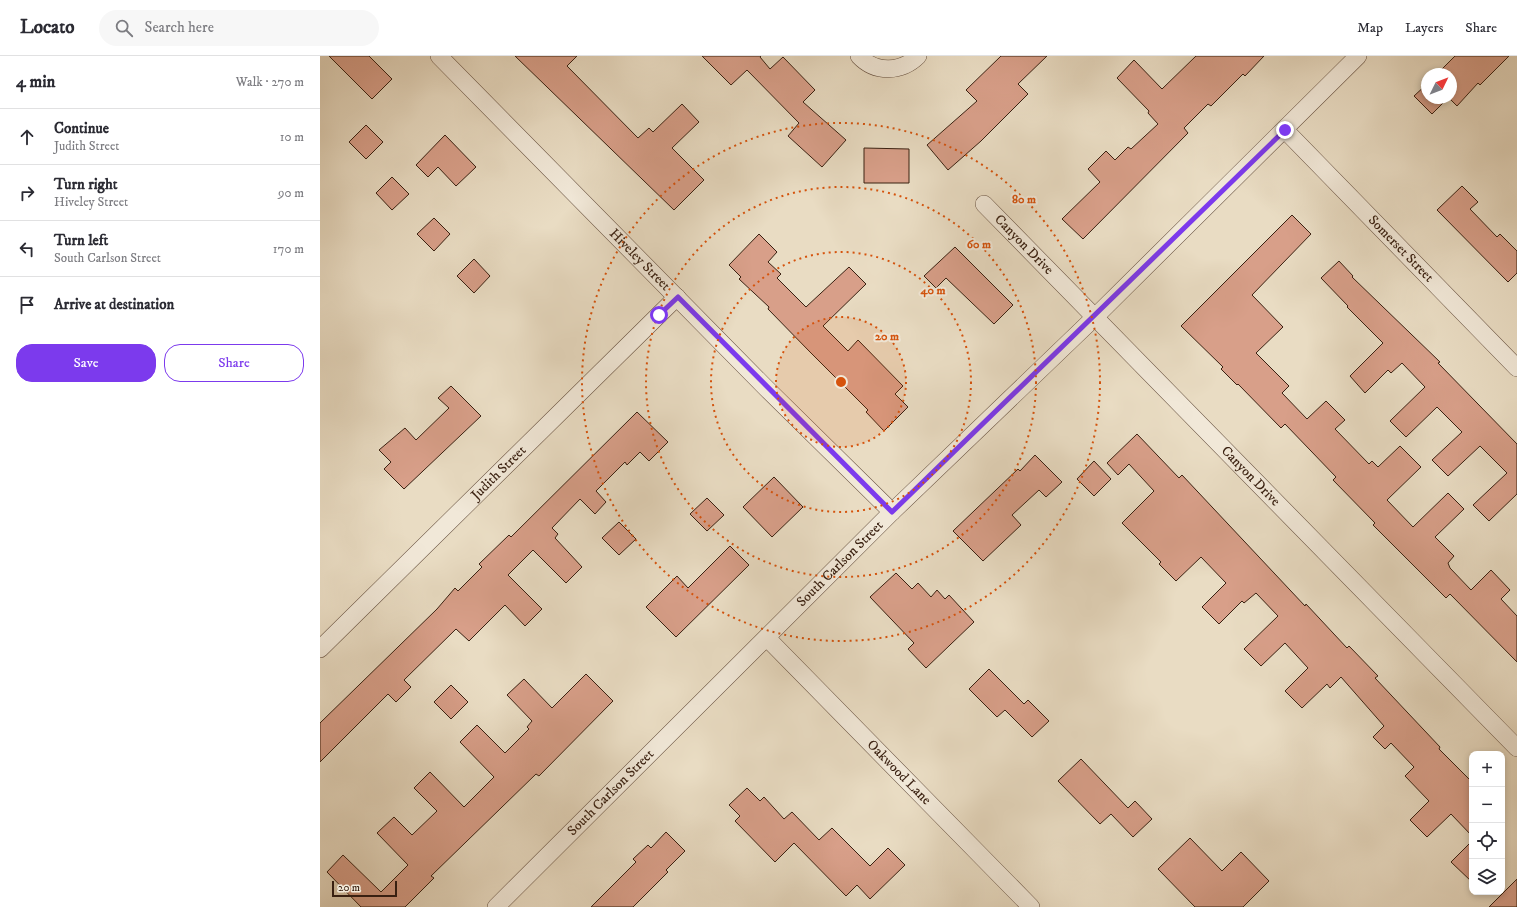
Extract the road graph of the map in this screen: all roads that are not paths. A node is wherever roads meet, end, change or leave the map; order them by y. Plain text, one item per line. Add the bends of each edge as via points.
1 (440, 56) edge
2 (860, 56) edge
3 (918, 56) edge
4 (1358, 56) edge
5 (1285, 130) junction
6 (984, 204) dead end
7 (678, 297) junction
8 (1095, 317) junction
9 (1517, 368) edge
10 (892, 512) junction
11 (768, 639) junction
12 (320, 649) edge
13 (1517, 748) edge
14 (496, 907) edge
15 (1031, 907) edge

1 - 7 street, Hiveley Street
2 - 3 street via 873,66 885,70 900,68
4 - 5 street, South Carlson Street
5 - 8 street, South Carlson Street
5 - 9 street, Somerset Street
6 - 8 street, Canyon Drive
7 - 10 street, Hiveley Street
7 - 12 street, Judith Street
8 - 10 street, South Carlson Street
8 - 13 street, Canyon Drive
10 - 11 street, South Carlson Street
11 - 14 street, South Carlson Street
11 - 15 street, Oakwood Lane

